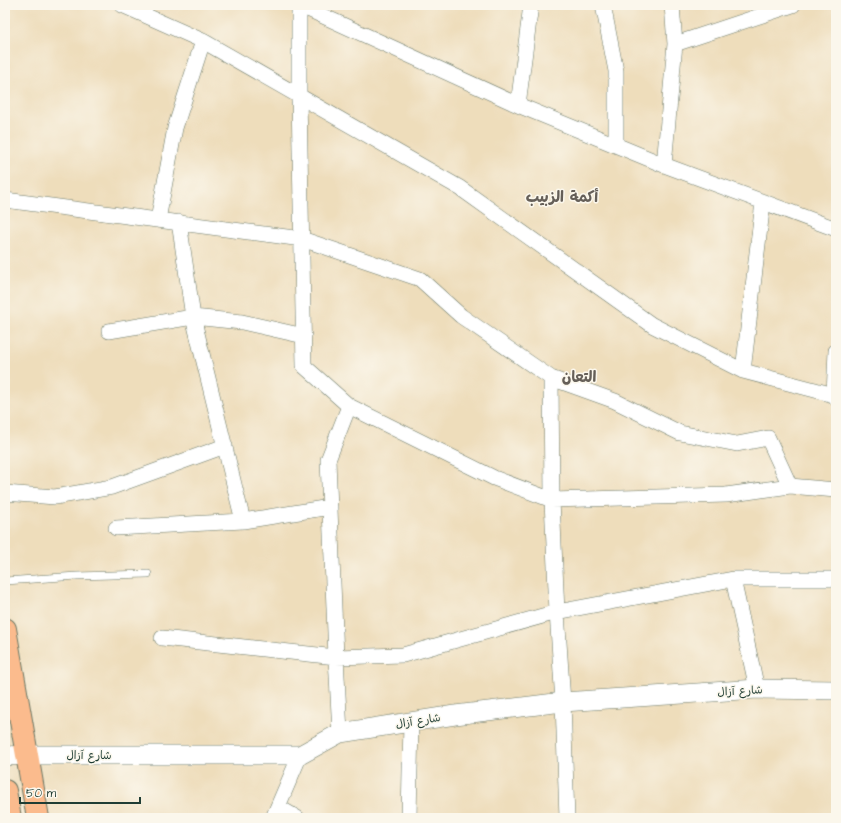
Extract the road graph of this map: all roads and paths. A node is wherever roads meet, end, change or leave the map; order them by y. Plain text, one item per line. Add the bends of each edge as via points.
1 (122, 5) edge
2 (299, 5) edge
3 (531, 5) edge
4 (603, 5) edge
5 (672, 5) edge
6 (793, 5) edge
7 (203, 41) junction
8 (675, 44) junction
9 (299, 96) junction
10 (518, 105) junction
11 (616, 145) junction
12 (664, 165) junction
13 (5, 200) edge
14 (763, 202) junction
15 (158, 220) junction
16 (179, 222) junction
17 (836, 229) edge
18 (302, 239) junction
19 (193, 318) junction
20 (109, 331) dead end
21 (304, 336) junction
22 (836, 351) edge
23 (743, 371) junction
24 (551, 378) junction
25 (835, 397) edge
26 (349, 406) junction
27 (225, 446) junction
28 (790, 486) junction
29 (836, 490) edge
30 (5, 492) edge
31 (552, 500) junction
32 (330, 507) junction
33 (243, 521) junction
34 (116, 528) dead end
35 (148, 574) dead end
36 (733, 579) junction
37 (836, 579) edge
38 (5, 580) edge
39 (557, 612) junction
40 (5, 629) edge
41 (162, 638) dead end
42 (336, 658) junction
43 (757, 690) junction
44 (836, 690) edge
45 (563, 702) junction
46 (411, 722) junction
47 (340, 733) junction
48 (27, 755) junction
49 (300, 755) junction
50 (5, 756) edge
51 (5, 791) edge
52 (275, 812) edge
53 (10, 818) edge
54 (38, 818) edge
55 (297, 818) edge
56 (409, 818) edge
57 (567, 818) edge

1 - 7 street
2 - 9 street
2 - 10 street
3 - 10 street
4 - 11 street via 616,72
5 - 8 street
6 - 8 street
7 - 9 street
7 - 15 street via 176,128
8 - 12 street
9 - 18 street
9 - 23 street via 460,188 652,325
10 - 11 street
11 - 12 street
12 - 14 street
13 - 15 street
14 - 17 street
14 - 23 street
15 - 16 street
16 - 18 street
16 - 19 street
18 - 21 street
18 - 24 street via 420,279 461,316
19 - 20 street
19 - 21 street via 242,322
19 - 27 street
21 - 26 street via 304,366
22 - 25 street
23 - 25 street
24 - 28 street via 615,401 680,433 737,444 768,438
24 - 31 street
26 - 31 street via 494,478
26 - 32 street via 328,460
27 - 30 street via 112,487 55,497
27 - 33 street
28 - 29 street
28 - 31 street via 726,495
31 - 39 street
32 - 33 street
32 - 42 street
33 - 34 street
35 - 38 lane
36 - 37 street
36 - 39 street
36 - 43 street
39 - 42 street via 403,654
39 - 45 street
40 - 48 main road
41 - 42 street
42 - 47 street
43 - 44 street, شارع آزال
43 - 45 street, شارع آزال
45 - 46 street, شارع آزال
45 - 57 street
46 - 47 street, شارع آزال
46 - 56 street
47 - 49 street, شارع آزال
48 - 49 street, شارع آزال
48 - 50 street, شارع آزال
48 - 54 main road
49 - 52 street
51 - 53 main road
52 - 55 street

